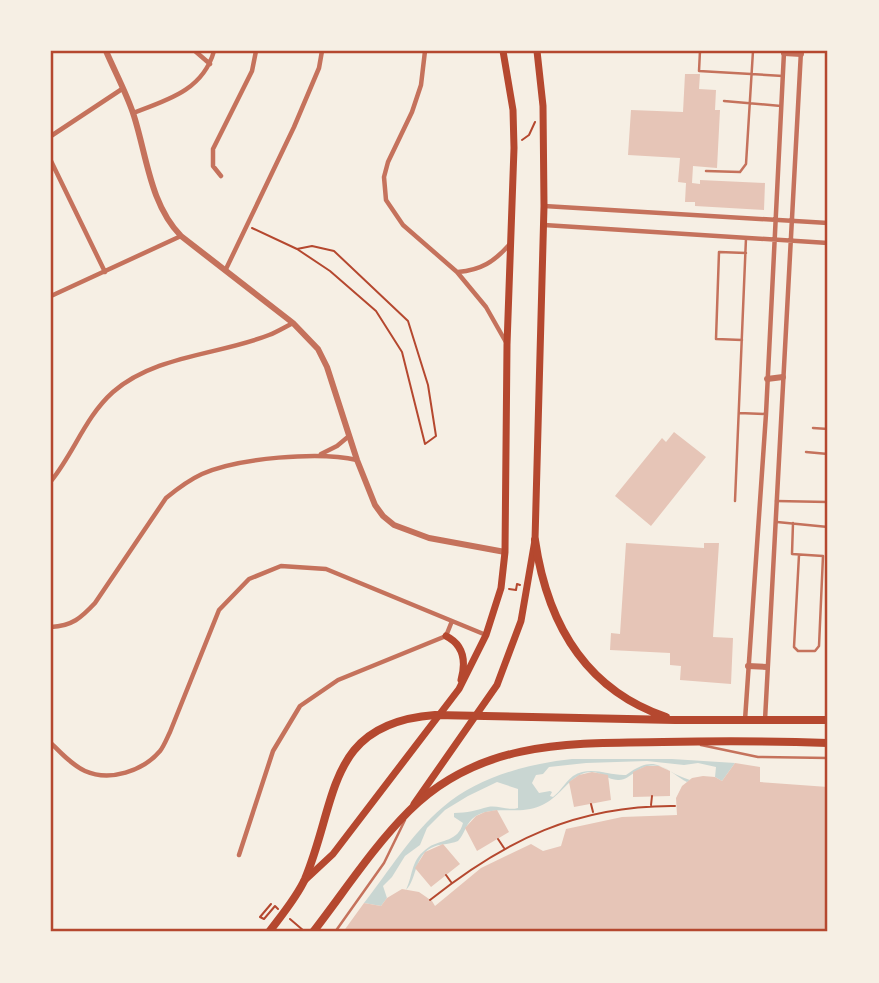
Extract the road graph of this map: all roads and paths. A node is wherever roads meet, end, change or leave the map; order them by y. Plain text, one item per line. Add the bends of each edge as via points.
1 (106, 51) edge
2 (195, 51) edge
3 (214, 51) edge
4 (256, 51) edge
5 (322, 51) edge
6 (425, 51) edge
7 (503, 51) edge
8 (537, 51) edge
9 (700, 51) edge
10 (753, 51) edge
11 (784, 52) edge
12 (801, 52) edge
13 (210, 64) junction
14 (752, 74) junction
15 (783, 76) junction
16 (121, 89) junction
17 (724, 101) dead end
18 (750, 103) junction
19 (544, 106) junction
20 (781, 106) junction
21 (133, 113) junction
22 (51, 136) edge
23 (514, 148) junction
24 (51, 161) edge
25 (706, 171) dead end
26 (220, 176) dead end
27 (544, 206) junction
28 (775, 220) junction
29 (791, 221) junction
30 (828, 223) edge
31 (543, 225) junction
32 (248, 226) junction
33 (181, 236) junction
34 (746, 238) junction
35 (774, 240) junction
36 (790, 241) junction
37 (511, 242) junction
38 (828, 243) edge
39 (297, 249) junction
40 (746, 253) junction
41 (226, 269) junction
42 (104, 272) junction
43 (457, 272) junction
44 (51, 296) edge
45 (293, 323) junction
46 (742, 340) junction
47 (507, 345) junction
48 (783, 377) junction
49 (767, 379) junction
50 (739, 413) junction
51 (765, 414) junction
52 (813, 428) dead end
53 (828, 429) edge
54 (349, 435) junction
55 (806, 453) dead end
56 (321, 454) junction
57 (828, 454) edge
58 (358, 460) junction
59 (51, 481) edge
60 (775, 500) junction
61 (735, 501) dead end
62 (828, 502) edge
63 (774, 522) junction
64 (793, 523) junction
65 (828, 527) edge
66 (535, 540) junction
67 (505, 552) junction
68 (799, 555) junction
69 (529, 586) junction
70 (501, 588) junction
71 (452, 621) junction
72 (51, 627) edge
73 (486, 635) junction
74 (446, 636) junction
75 (748, 666) junction
76 (767, 667) junction
77 (459, 690) junction
78 (675, 720) junction
79 (745, 720) junction
80 (765, 720) junction
81 (828, 720) edge
82 (684, 741) junction
83 (51, 743) edge
84 (828, 743) edge
85 (828, 758) edge
86 (652, 796) dead end
87 (591, 804) dead end
88 (651, 806) junction
89 (676, 806) dead end
90 (410, 811) junction
91 (593, 813) junction
92 (498, 839) dead end
93 (504, 849) junction
94 (239, 855) dead end
95 (446, 875) dead end
96 (304, 881) junction
97 (452, 883) junction
98 (430, 900) dead end
99 (269, 932) edge
100 (313, 932) edge
101 (335, 932) edge

1 - 16 street
2 - 13 street
3 - 13 street
4 - 26 street via 252,71 213,149 213,166
5 - 32 street via 319,68
6 - 43 street via 421,85 388,162 383,188 403,225
7 - 23 main road
8 - 19 main road
9 - 14 lane via 699,71
10 - 14 lane
11 - 12 street
11 - 15 street
12 - 29 street
13 - 21 street via 188,89
14 - 15 lane
14 - 18 lane
15 - 20 street
16 - 21 street
16 - 22 street
17 - 18 lane
18 - 20 lane
18 - 25 lane via 744,169
19 - 23 path via 529,135
19 - 27 main road
20 - 28 street
21 - 33 street via 161,209
23 - 37 main road
24 - 42 street
27 - 28 street
27 - 31 main road
28 - 29 street
28 - 35 street
29 - 30 street
29 - 36 street
31 - 34 street
31 - 66 main road
32 - 39 path
32 - 41 street
33 - 41 street
33 - 42 street
34 - 35 street
34 - 40 lane
35 - 36 street
35 - 49 street
36 - 38 street
36 - 48 street
37 - 43 street via 487,266
37 - 47 main road
39 - 39 path via 376,311 402,352 425,444 436,436 428,384 408,321 334,251 312,246
40 - 46 lane
40 - 46 lane via 719,252 716,339
41 - 45 street
42 - 44 street
43 - 47 street via 486,307
45 - 54 street via 318,349 327,367
45 - 59 street via 268,336 135,377 97,410
46 - 50 lane
47 - 67 main road
48 - 49 street
48 - 60 street
49 - 51 street
50 - 51 lane
50 - 61 lane
51 - 75 street
52 - 53 lane
54 - 56 street
54 - 58 street
55 - 57 lane
56 - 58 street
56 - 72 street via 229,464 182,485 166,498 95,603 67,626
58 - 67 street via 375,505 394,525 429,538
60 - 62 lane
60 - 63 street
63 - 64 lane
63 - 76 street
64 - 65 lane
64 - 68 lane via 792,554
66 - 69 main road
66 - 78 main road via 546,594 574,648 613,691
67 - 70 main road
68 - 68 lane via 823,556 819,646 815,651 794,647
69 - 70 path
69 - 90 main road via 497,685
70 - 73 main road
71 - 73 street
71 - 74 street
71 - 83 street via 326,569 281,566 249,579 219,610 170,732 148,762 124,774 106,776 85,771
73 - 77 main road
74 - 77 main road via 460,647 464,659
74 - 94 street via 338,680 300,706 273,751
75 - 76 street
75 - 79 street
76 - 80 street
77 - 96 main road via 333,854
78 - 79 main road
78 - 96 main road via 413,716 384,726 354,751 336,782
79 - 80 main road
80 - 81 main road
82 - 84 main road
82 - 85 lane via 758,757
82 - 90 main road via 530,748 470,769
86 - 88 path
87 - 91 path
88 - 89 path
88 - 91 path
90 - 100 main road
90 - 101 lane via 384,863
91 - 93 path
92 - 93 path
93 - 97 path
95 - 97 path
96 - 99 main road
97 - 98 path

